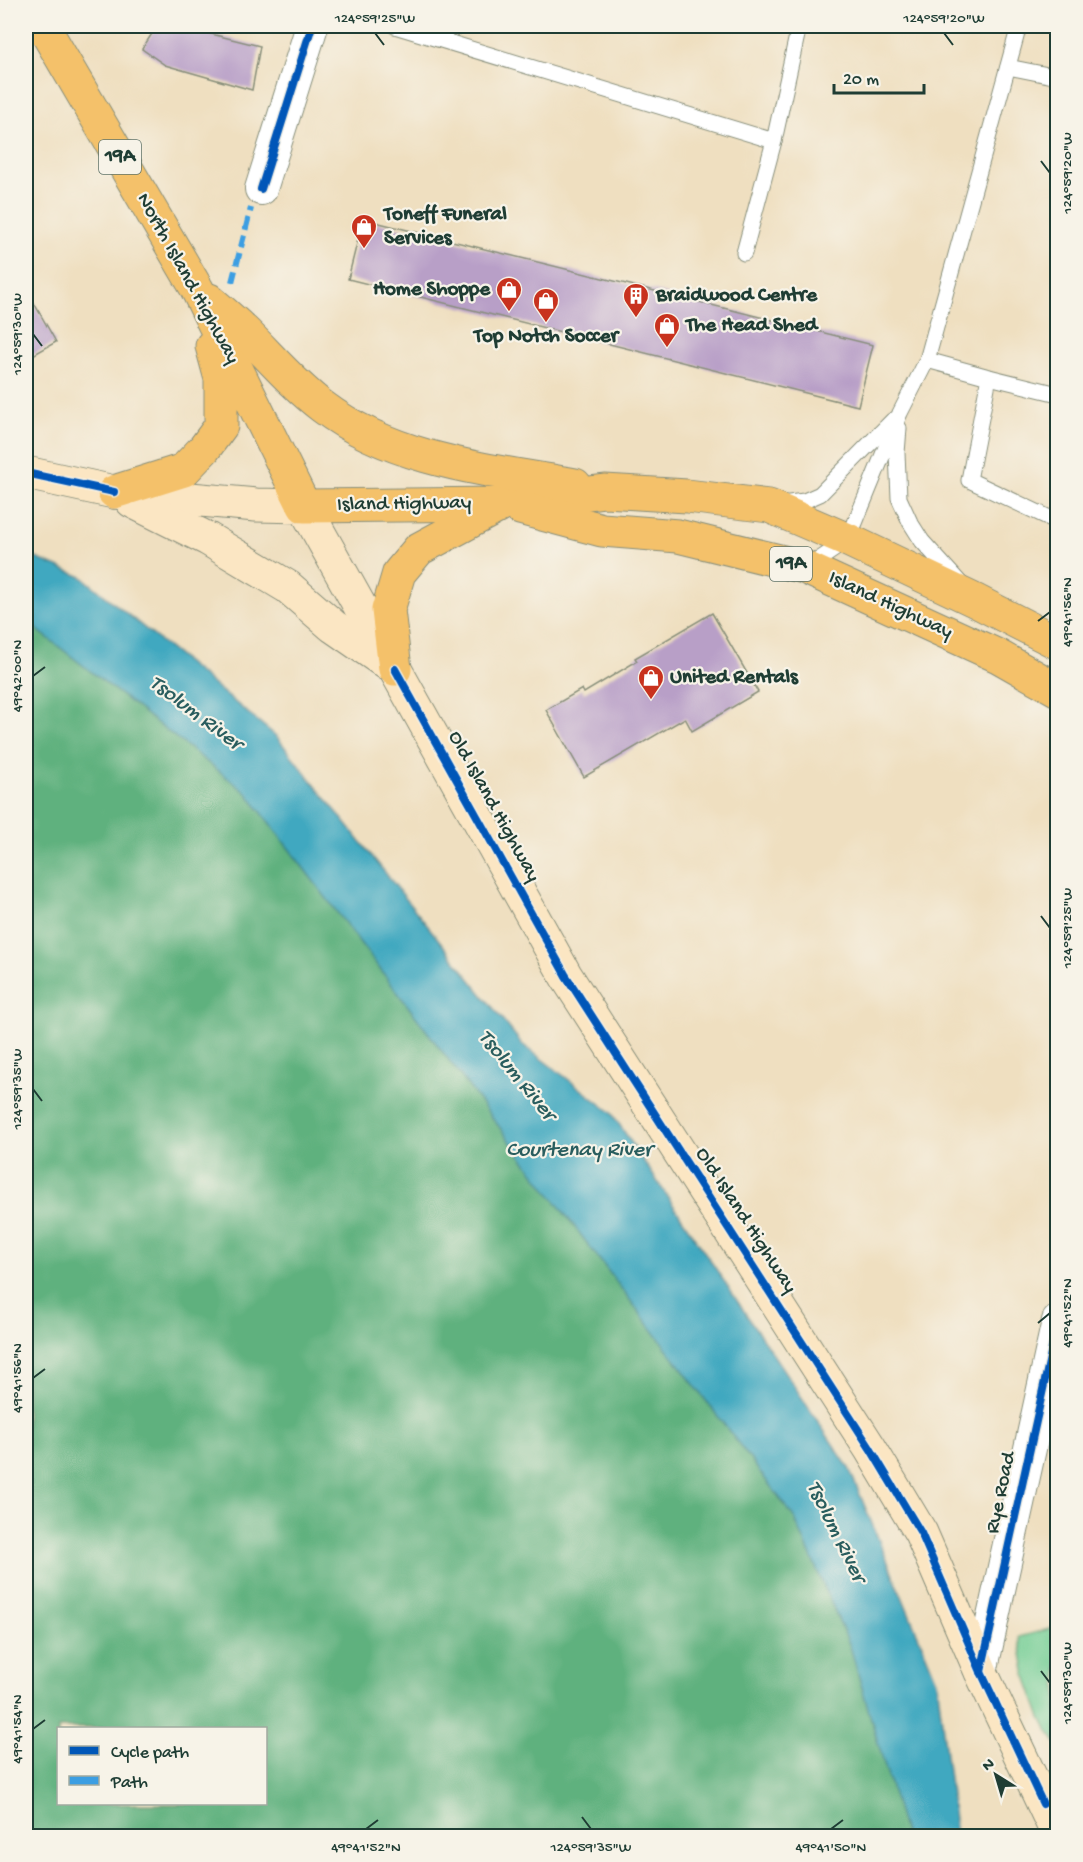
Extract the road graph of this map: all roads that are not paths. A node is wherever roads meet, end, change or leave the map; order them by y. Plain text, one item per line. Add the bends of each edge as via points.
1 (43, 26) edge
2 (312, 26) edge
3 (395, 26) edge
4 (799, 26) edge
5 (1019, 26) edge
6 (1008, 67) junction
7 (1058, 77) edge
8 (774, 141) junction
9 (261, 189) dead end
10 (744, 253) dead end
11 (197, 289) junction
12 (927, 360) junction
13 (989, 376) junction
14 (1058, 394) edge
15 (900, 413) junction
16 (26, 473) edge
17 (605, 490) junction
18 (114, 492) junction
19 (503, 504) junction
20 (304, 506) junction
21 (769, 506) junction
22 (1058, 522) edge
23 (848, 540) junction
24 (804, 567) junction
25 (976, 601) junction
26 (1058, 643) edge
27 (395, 669) junction
28 (1058, 690) edge
29 (1058, 1321) edge
30 (981, 1672) junction
31 (1050, 1809) edge
32 (1058, 1835) edge

1 - 11 main road, North Island Highway / 19A
2 - 9 street
3 - 8 lane
4 - 8 lane
5 - 6 lane
6 - 7 lane
6 - 12 lane
8 - 10 lane
11 - 17 main road via 315,400 362,432 439,460
11 - 18 main road via 221,379 221,426 184,470
11 - 20 main road, North Island Highway / 19A
12 - 13 lane
12 - 15 lane
13 - 14 lane
13 - 22 lane via 969,480
15 - 21 lane via 820,494 804,501
15 - 23 lane
15 - 25 lane via 899,498 922,541
16 - 18 main road
17 - 19 main road, Island Highway / 19A
17 - 21 main road, Island Highway / 19A
18 - 20 main road
18 - 27 main road via 266,573
19 - 20 main road, Island Highway / 19A
19 - 24 main road, Island Highway / 19A via 602,530 678,536
19 - 27 main road via 419,549 399,573 388,610
20 - 27 main road, Old Island Highway
21 - 23 main road, Island Highway / 19A
23 - 24 lane
23 - 25 main road, Island Highway / 19A
24 - 28 main road, Island Highway / 19A via 998,656
25 - 26 main road, Island Highway / 19A
27 - 30 main road, Old Island Highway via 566,976 921,1533
29 - 30 street, Rye Road
30 - 31 main road, Old Island Highway
31 - 32 main road, Old Island Highway

